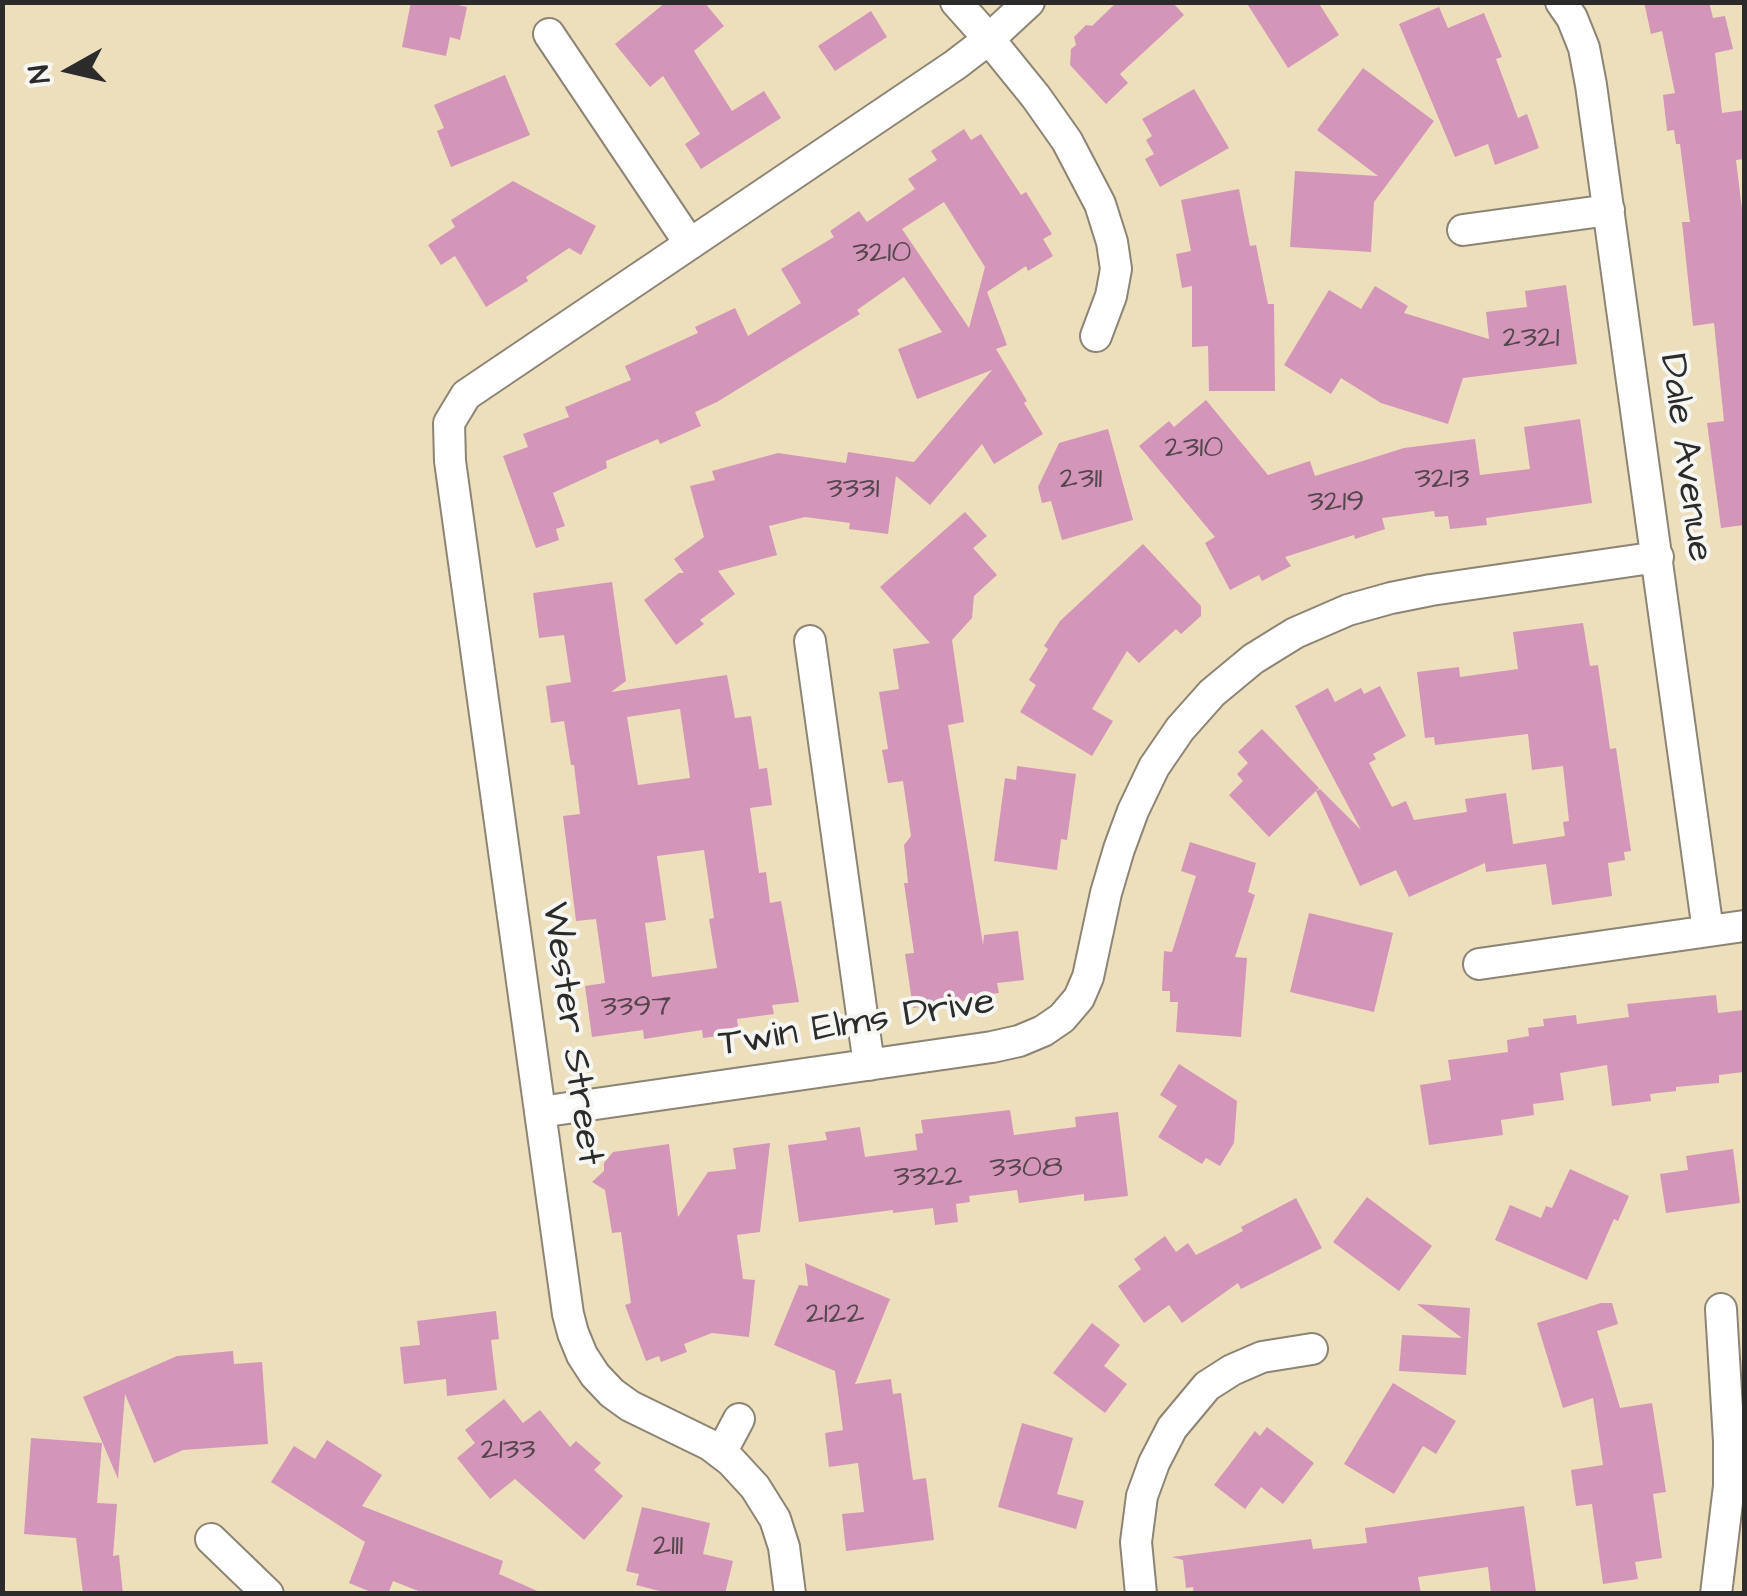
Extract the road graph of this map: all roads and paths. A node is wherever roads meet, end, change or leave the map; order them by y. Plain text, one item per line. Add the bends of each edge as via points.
1 (956, 2) edge
2 (1029, 2) edge
3 (1561, 2) edge
4 (549, 34) dead end
5 (989, 38) junction
6 (1609, 210) junction
7 (1464, 230) dead end
8 (690, 244) junction
9 (1096, 336) dead end
10 (1658, 557) junction
11 (810, 641) dead end
12 (1744, 926) edge
13 (1708, 931) junction
14 (1479, 964) dead end
15 (869, 1065) junction
16 (540, 1112) junction
17 (1721, 1309) dead end
18 (1312, 1350) dead end
19 (739, 1418) dead end
20 (721, 1453) junction
21 (211, 1539) dead end
22 (268, 1594) edge
23 (790, 1594) edge
24 (1141, 1594) edge
25 (1716, 1594) edge

1 - 5 street
2 - 5 street
3 - 6 street, Dale Avenue via 1584,48
4 - 8 street
5 - 8 street
5 - 9 street via 1067,141 1100,204 1116,268
6 - 7 street
6 - 10 street, Dale Avenue
8 - 16 street, Wester Street via 466,395 449,423
10 - 13 street, Dale Avenue
10 - 15 street, Twin Elms Drive via 1391,598 1295,633 1253,659 1212,693 1154,767 1118,849 1088,978 1062,1018 1043,1032 992,1048
11 - 15 street
12 - 13 street
13 - 14 street
15 - 16 street, Twin Elms Drive
16 - 20 street, Wester Street via 568,1314 582,1355 630,1406
17 - 25 street via 1729,1456
18 - 24 street via 1262,1357 1232,1370 1207,1386 1172,1428 1142,1496 1136,1542
19 - 20 street
20 - 23 street, Wester Street via 755,1487 774,1520
21 - 22 street

